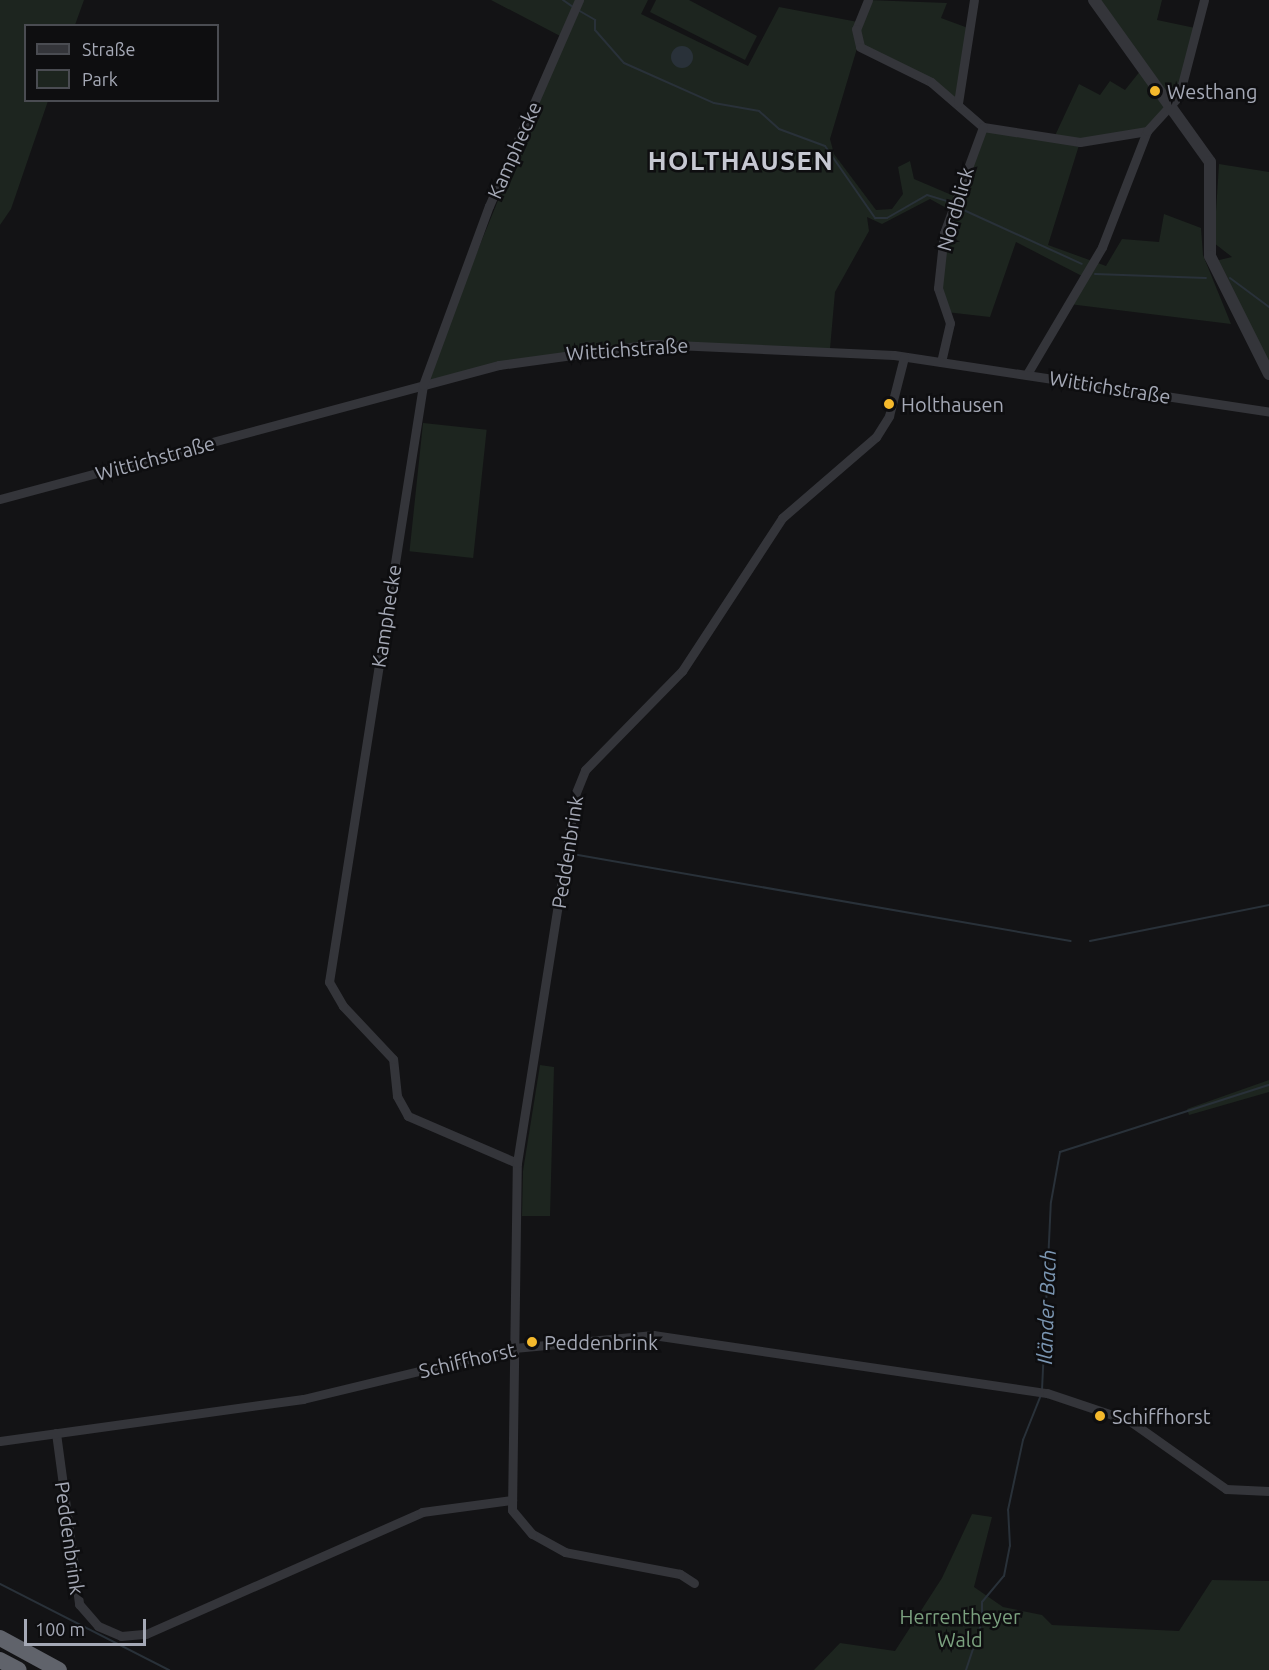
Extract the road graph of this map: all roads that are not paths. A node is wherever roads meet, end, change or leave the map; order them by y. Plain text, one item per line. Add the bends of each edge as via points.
1 (579, 0) edge
2 (868, 0) edge
3 (974, 0) edge
4 (1094, 0) edge
5 (1204, 0) edge
6 (958, 103) junction
7 (1172, 105) junction
8 (983, 127) junction
9 (1147, 131) junction
10 (904, 357) junction
11 (941, 362) junction
12 (1027, 374) junction
13 (1269, 374) edge
14 (423, 385) junction
15 (1269, 412) edge
16 (0, 499) edge
17 (517, 1163) junction
18 (514, 1348) junction
19 (56, 1433) junction
20 (0, 1441) edge
21 (1269, 1491) edge
22 (512, 1500) junction
23 (694, 1583) dead end
24 (0, 1638) edge
25 (0, 1660) edge
26 (19, 1670) edge
27 (59, 1670) edge

1 - 14 street, Kamphecke via 489,206
2 - 6 street via 856,29 860,48
3 - 6 street
4 - 7 street
5 - 7 street
6 - 8 street
7 - 9 street
7 - 13 street via 1210,162 1210,256
8 - 9 street via 1080,142
8 - 11 street, Nordblick via 945,233 938,288 950,322
9 - 12 street via 1102,247
10 - 11 street, Wittichstraße
10 - 14 street, Wittichstraße via 653,344 524,360
10 - 17 street, Peddenbrink via 889,416 876,437 782,518 682,671 580,777
11 - 12 street, Wittichstraße
12 - 15 street, Wittichstraße
14 - 16 street, Wittichstraße
14 - 17 street, Kamphecke via 329,982 343,1006 393,1059 397,1096 408,1116
17 - 18 street, Peddenbrink
18 - 19 street, Schiffhorst via 303,1399
18 - 21 street, Schiffhorst via 653,1335 1047,1393 1130,1421 1226,1489
18 - 22 street, Peddenbrink
19 - 20 street, Schiffhorst
19 - 22 street, Peddenbrink via 79,1604 98,1626 121,1636 146,1634 422,1512
22 - 23 street, Peddenbrink via 514,1518 565,1552 680,1574
24 - 27 highway
25 - 26 highway

